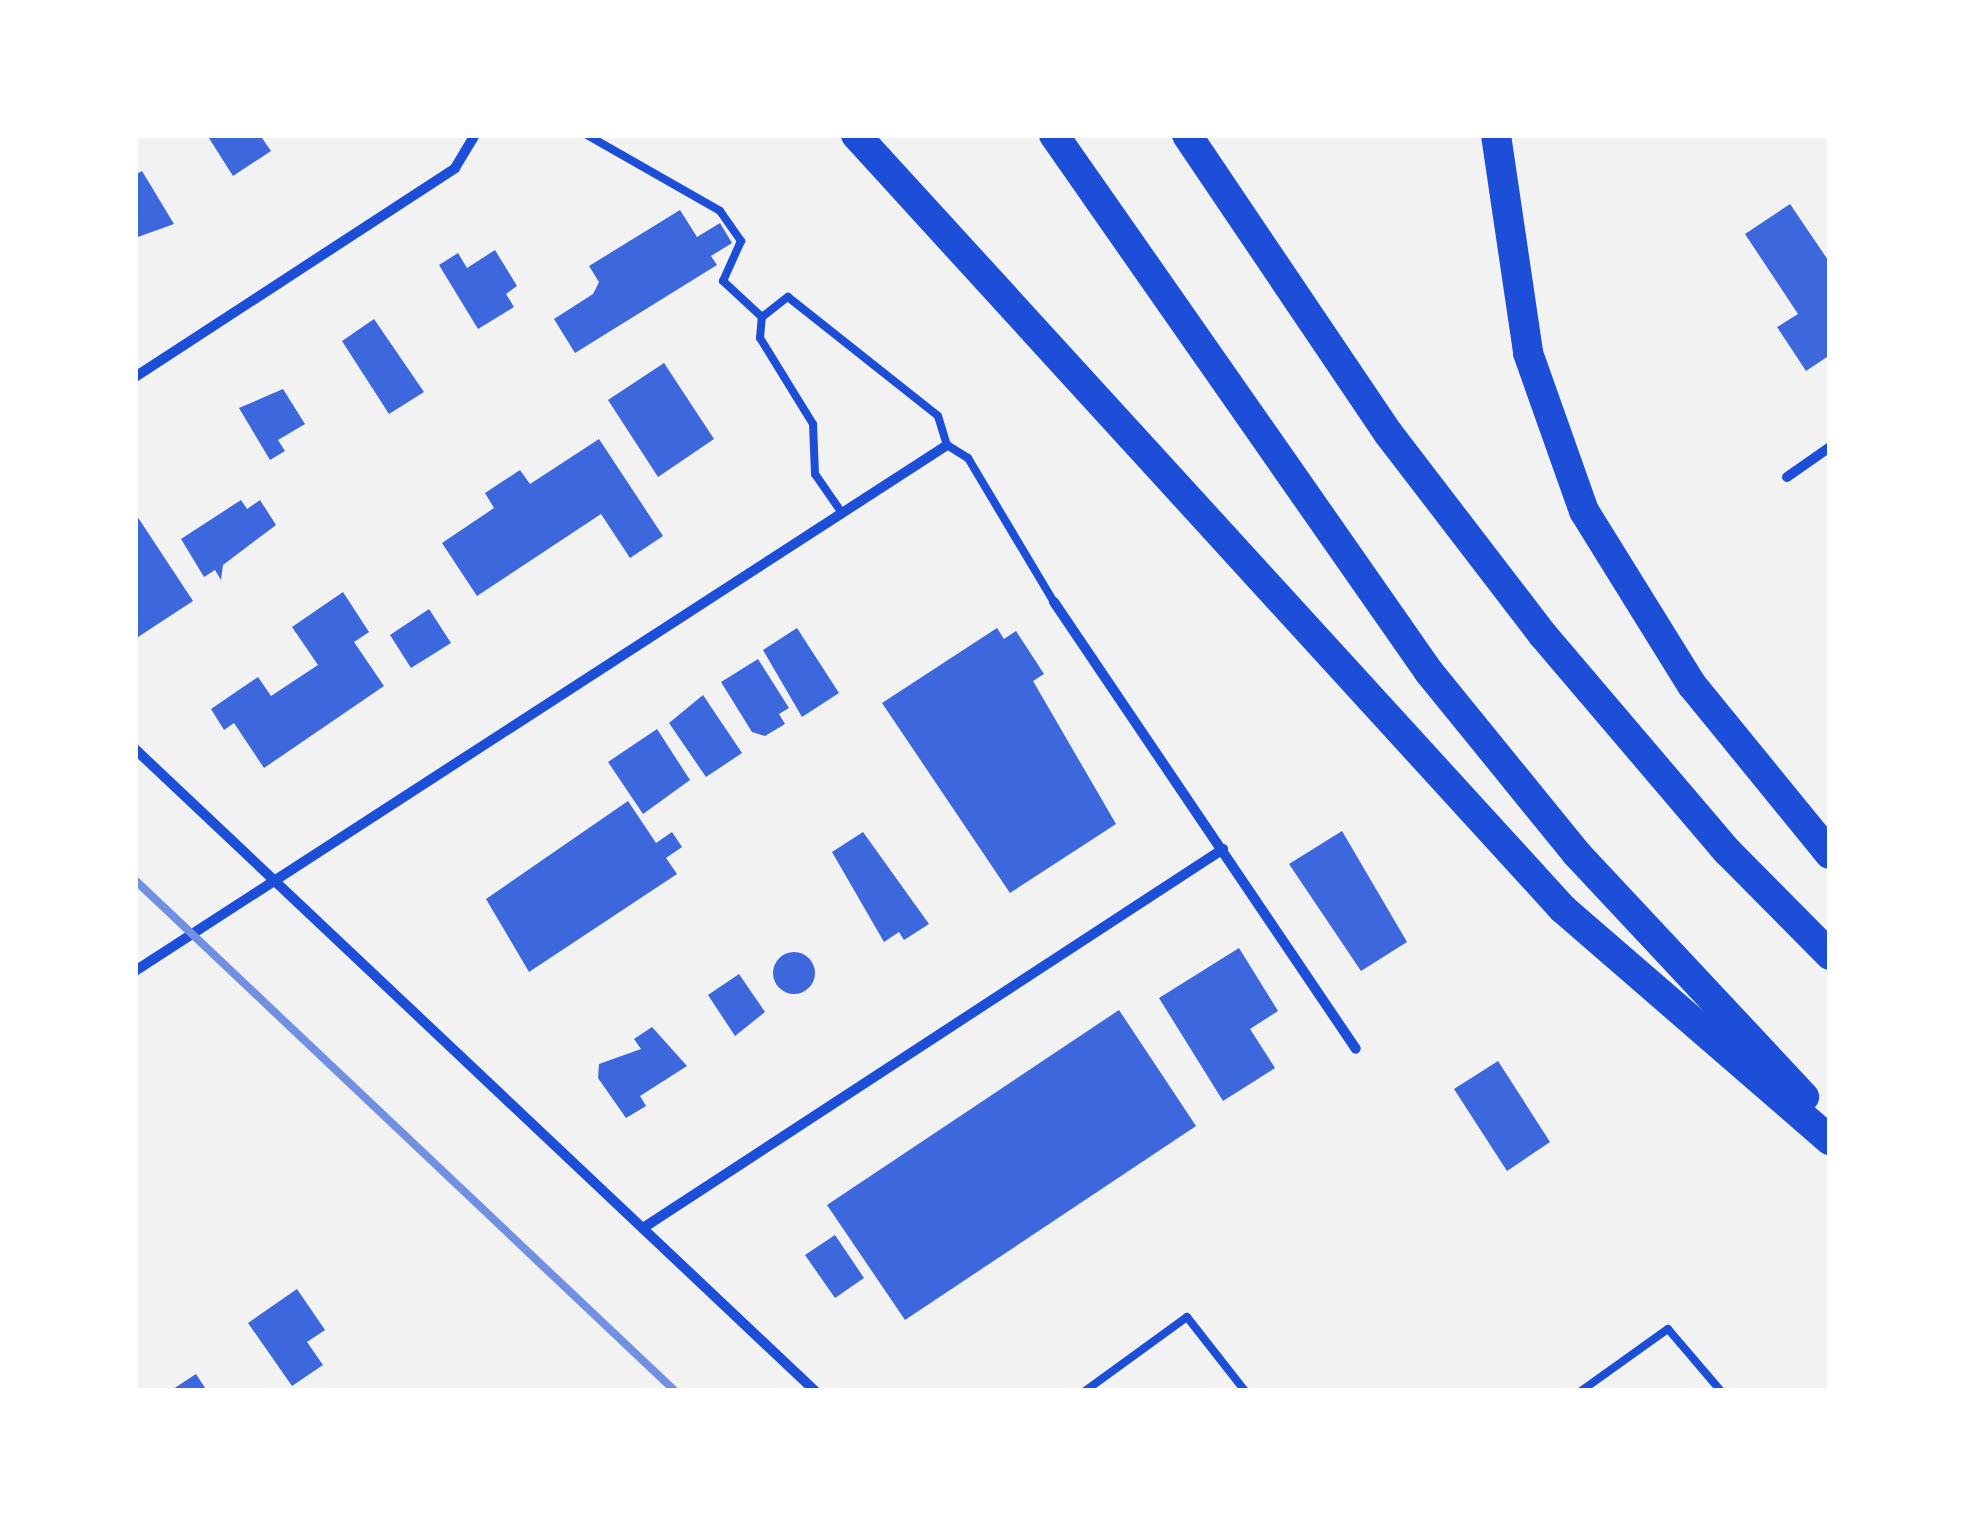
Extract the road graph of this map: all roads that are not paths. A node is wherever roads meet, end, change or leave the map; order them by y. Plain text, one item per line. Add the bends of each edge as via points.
1 (475, 135) edge
2 (588, 135) edge
3 (856, 135) edge
4 (1054, 135) edge
5 (1188, 135) edge
6 (1496, 135) edge
7 (762, 317) junction
8 (135, 376) edge
9 (947, 444) junction
10 (1830, 447) edge
11 (1787, 477) dead end
12 (842, 512) junction
13 (1054, 602) joint
14 (135, 749) edge
15 (1223, 849) junction
16 (1830, 854) edge
17 (273, 879) junction
18 (1830, 955) edge
19 (135, 971) edge
20 (1356, 1049) dead end
21 (1830, 1122) edge
22 (1830, 1140) edge
23 (643, 1228) junction
24 (815, 1391) edge
25 (1085, 1391) edge
26 (1245, 1391) edge
27 (1581, 1391) edge
28 (1721, 1391) edge

1 - 8 street via 455,168
2 - 7 lane via 720,211 741,241 724,281
3 - 22 highway via 1563,909
4 - 21 highway via 1429,672 1600,880
5 - 18 highway via 1388,433 1543,635 1728,852
6 - 16 highway via 1528,354 1584,511 1692,685
7 - 9 lane via 779,300 796,298 938,416
7 - 12 lane via 765,351 813,424 815,474
9 - 12 street
9 - 13 lane via 968,458
10 - 11 street
12 - 17 street
13 - 15 street
14 - 17 street
15 - 20 street
15 - 23 street
17 - 19 street
17 - 23 street
23 - 24 street
25 - 26 lane via 1187,1317
27 - 28 lane via 1668,1329

